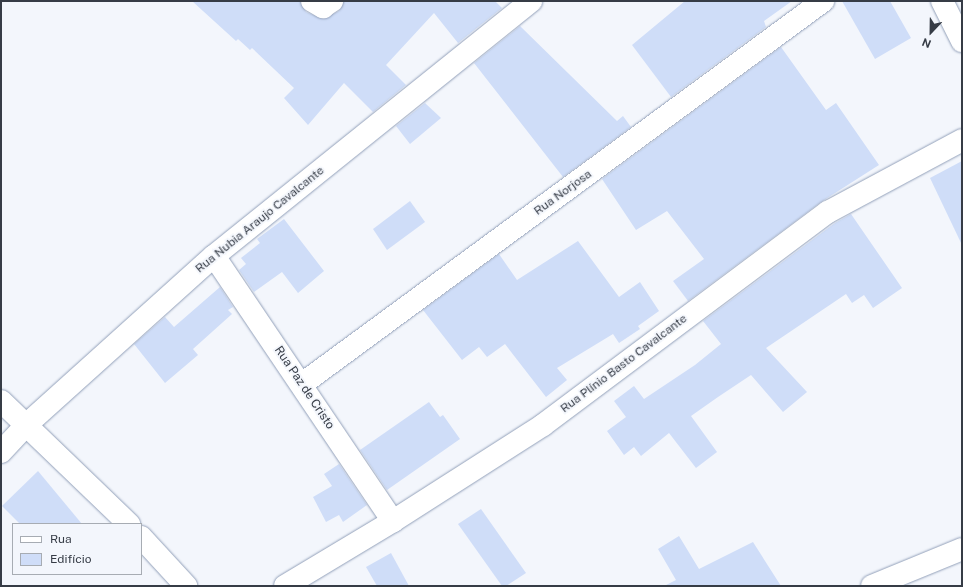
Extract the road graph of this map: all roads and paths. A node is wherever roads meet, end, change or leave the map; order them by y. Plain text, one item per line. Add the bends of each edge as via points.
1 (531, 1) edge
2 (823, 1) edge
3 (942, 1) edge
4 (962, 41) edge
5 (962, 140) edge
6 (214, 256) junction
7 (302, 384) junction
8 (1, 401) edge
9 (25, 426) junction
10 (1, 452) edge
11 (393, 521) junction
12 (128, 523) edge
13 (142, 538) edge
14 (962, 549) edge
15 (186, 586) edge
16 (285, 586) edge
17 (872, 586) edge

1 - 6 street, Rua Nubia Araujo Cavalcante
2 - 7 street, Rua Norjosa
3 - 4 street
5 - 11 street, Rua Plínio Basto Cavalcante via 828,212 543,425
6 - 7 street, Rua Paz de Cristo
6 - 9 street, Rua Nubia Araujo Cavalcante
7 - 11 street, Rua Paz de Cristo
8 - 9 street
9 - 10 street, Rua Nubia Araujo Cavalcante
9 - 12 street via 95,488
11 - 16 street, Rua Plínio Basto Cavalcante
13 - 15 street
14 - 17 street

